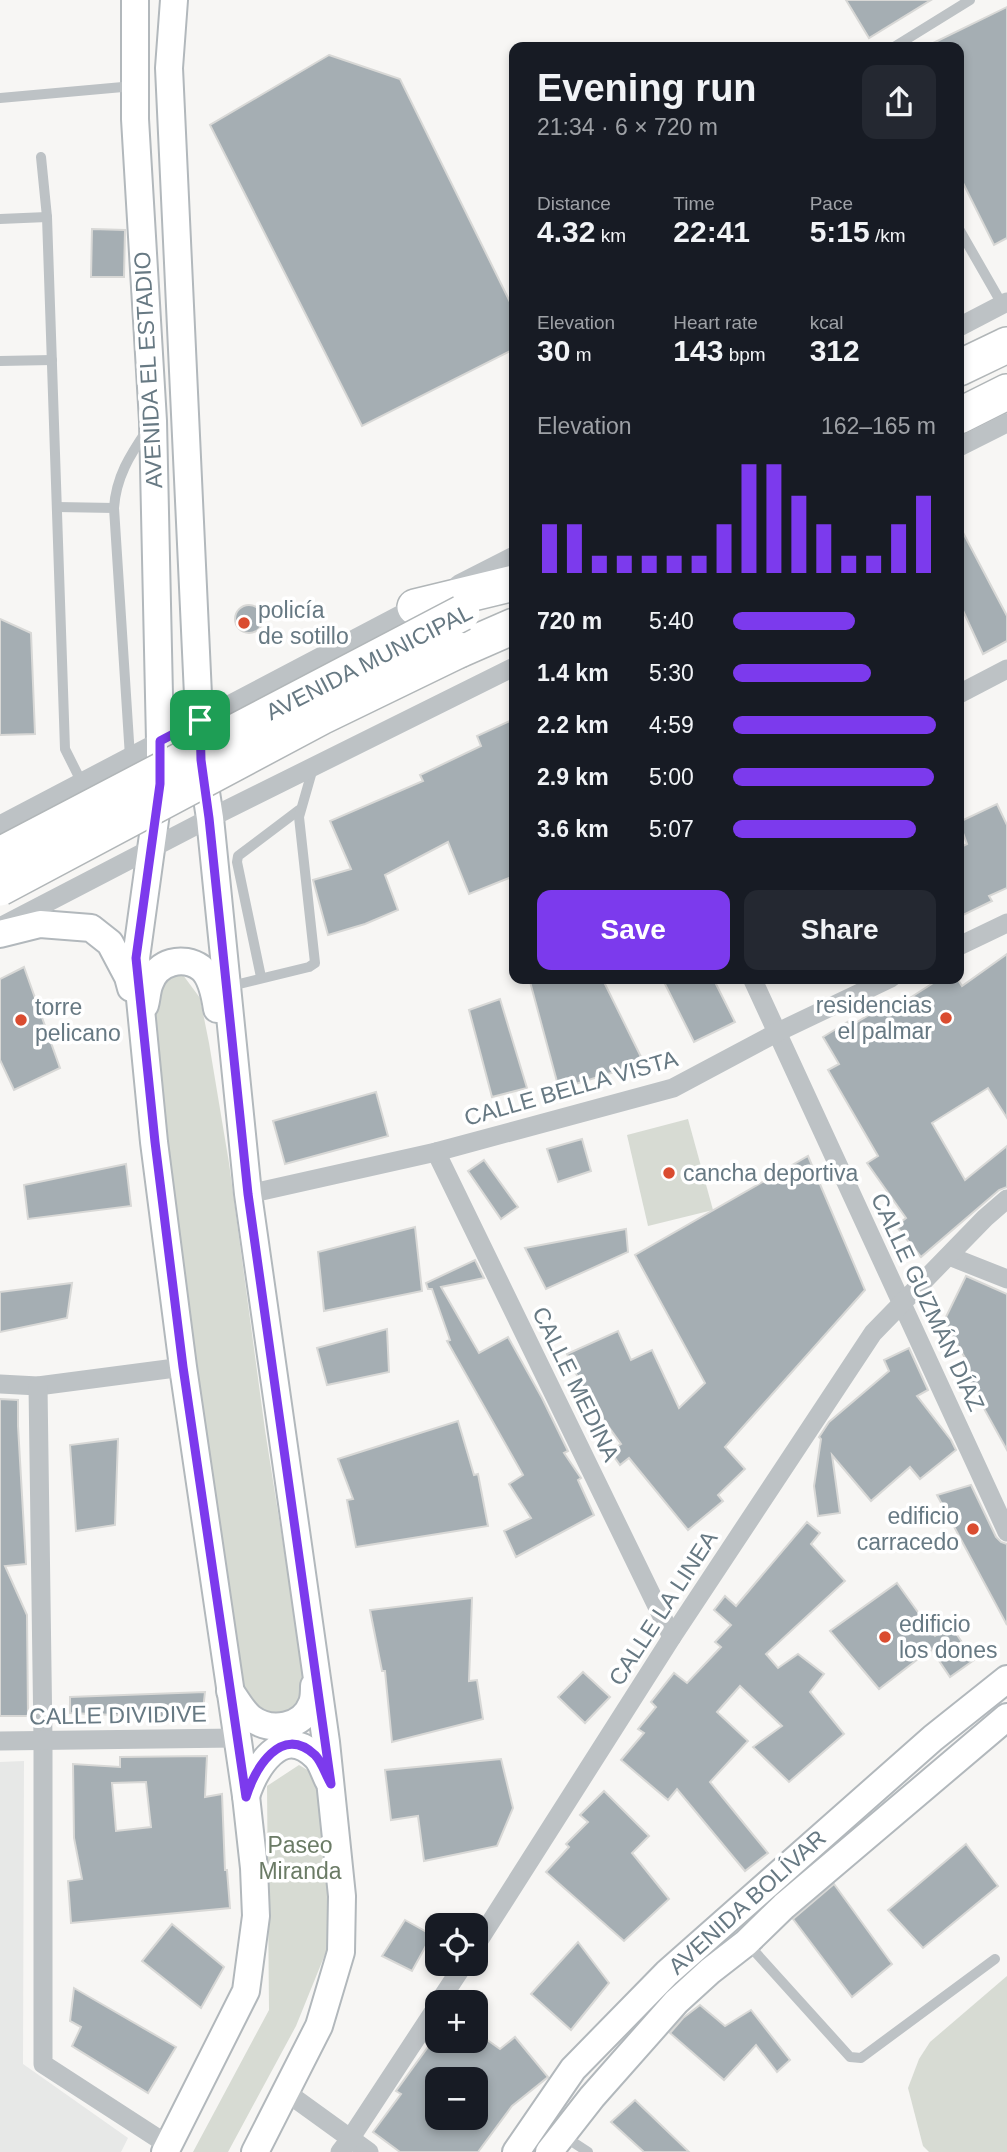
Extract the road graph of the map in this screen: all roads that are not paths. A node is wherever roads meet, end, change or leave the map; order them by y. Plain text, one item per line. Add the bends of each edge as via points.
1 (135, 0) edge
2 (174, 0) edge
3 (970, 0) edge
4 (902, 42) edge
5 (134, 86) junction
6 (0, 98) edge
7 (41, 158) dead end
8 (47, 217) junction
9 (0, 219) edge
10 (964, 237) edge
11 (1004, 303) edge
12 (964, 324) edge
13 (1007, 345) edge
14 (52, 360) junction
15 (0, 361) edge
16 (964, 366) edge
17 (1007, 392) edge
18 (964, 414) edge
19 (153, 421) junction
20 (1007, 423) edge
21 (964, 444) edge
22 (57, 508) junction
23 (114, 508) junction
24 (509, 559) edge
25 (509, 587) edge
26 (509, 589) edge
27 (415, 607) junction
28 (509, 628) edge
29 (509, 669) edge
30 (1007, 669) edge
31 (964, 691) edge
32 (200, 720) junction
33 (160, 741) junction
34 (130, 757) junction
35 (313, 767) junction
36 (82, 783) junction
37 (299, 810) junction
38 (209, 818) junction
39 (0, 825) edge
40 (150, 848) junction
41 (0, 855) edge
42 (0, 888) edge
43 (1007, 923) edge
44 (0, 928) edge
45 (0, 934) edge
46 (964, 944) edge
47 (261, 977) junction
48 (755, 984) edge
49 (878, 984) edge
50 (227, 987) junction
51 (778, 1032) junction
52 (145, 1045) junction
53 (436, 1152) junction
54 (248, 1194) junction
55 (1007, 1199) edge
56 (949, 1256) junction
57 (1007, 1279) edge
58 (901, 1304) junction
59 (183, 1367) junction
60 (0, 1384) edge
61 (38, 1386) junction
62 (1007, 1532) edge
63 (672, 1637) junction
64 (316, 1676) junction
65 (1007, 1679) edge
66 (230, 1691) junction
67 (1007, 1717) edge
68 (236, 1738) junction
69 (43, 1740) junction
70 (0, 1741) edge
71 (331, 1784) junction
72 (246, 1797) junction
73 (488, 1926) edge
74 (746, 1943) junction
75 (995, 1959) dead end
76 (425, 2023) edge
77 (286, 2092) junction
78 (555, 2143) edge
79 (345, 2146) edge
80 (166, 2149) edge
81 (255, 2152) edge
82 (369, 2152) edge
83 (516, 2152) edge
84 (588, 2152) edge

1 - 5 main road, AVENIDA EL ESTADIO
2 - 32 main road, AVENIDA EL ESTADIO via 169,68
3 - 4 lane
5 - 6 lane
5 - 19 main road, AVENIDA EL ESTADIO
7 - 8 lane
8 - 9 lane
8 - 14 lane
10 - 11 lane
11 - 12 street
13 - 16 highway
14 - 15 lane
14 - 22 lane
17 - 18 highway
19 - 23 lane via 115,487
19 - 33 main road, AVENIDA EL ESTADIO
20 - 21 street
22 - 23 lane
22 - 36 lane via 65,749
23 - 34 lane
24 - 27 street, AVENIDA MUNICIPAL
25 - 27 highway
26 - 41 highway, AVENIDA MUNICIPAL, bridge
27 - 32 street, AVENIDA MUNICIPAL
28 - 42 highway, AVENIDA MUNICIPAL, bridge via 321,717
29 - 35 street
30 - 31 street
32 - 33 street, AVENIDA MUNICIPAL
32 - 38 main road, AVENIDA EL ESTADIO
33 - 34 street, AVENIDA MUNICIPAL
33 - 40 main road, AVENIDA EL ESTADIO via 160,784
34 - 36 street, AVENIDA MUNICIPAL
35 - 37 lane
35 - 38 street
36 - 39 street, AVENIDA MUNICIPAL
37 - 47 lane via 238,856
37 - 47 lane via 315,962
38 - 40 street
38 - 50 main road, AVENIDA EL ESTADIO
40 - 44 street
40 - 52 main road, AVENIDA EL ESTADIO via 136,958
43 - 46 street
45 - 52 main road via 40,925 91,928 110,943 128,978
47 - 50 lane
48 - 51 street, CALLE GUZMÁN DÍAZ
49 - 51 street, CALLE BELLA VISTA
50 - 54 main road, AVENIDA EL ESTADIO
51 - 53 street, CALLE BELLA VISTA via 673,1088
51 - 58 street, CALLE GUZMÁN DÍAZ
52 - 54 main road via 145,1005 153,975 179,960 201,968 215,995
52 - 59 main road
53 - 54 street, CALLE BELLA VISTA
53 - 63 street, CALLE MEDINA
54 - 64 main road
55 - 56 street, CALLE LA LINEA
56 - 57 street
56 - 58 street, CALLE LA LINEA
58 - 62 street, CALLE GUZMÁN DÍAZ
58 - 63 street, CALLE LA LINEA via 873,1333
59 - 61 street
59 - 66 main road
60 - 61 street
61 - 69 street
63 - 73 street, CALLE LA LINEA
64 - 66 main road via 312,1702 302,1718 281,1727 253,1719
64 - 71 main road
65 - 83 main road, AVENIDA BOLÍVAR via 912,1756 667,1973 573,2069
66 - 68 main road
67 - 74 main road, AVENIDA BOLÍVAR
68 - 69 street, CALLE DIVIDIVE
68 - 72 main road
69 - 70 street, CALLE DIVIDIVE
69 - 80 street via 43,2064
71 - 72 main road via 316,1756 292,1745 272,1752 253,1776
71 - 77 main road via 342,1896 341,1952 319,2026
72 - 80 main road via 256,1893 246,1991
74 - 75 lane via 856,2059
74 - 78 main road, AVENIDA BOLÍVAR via 676,2002
76 - 79 street
77 - 79 street
77 - 81 main road
78 - 84 lane
79 - 82 street

